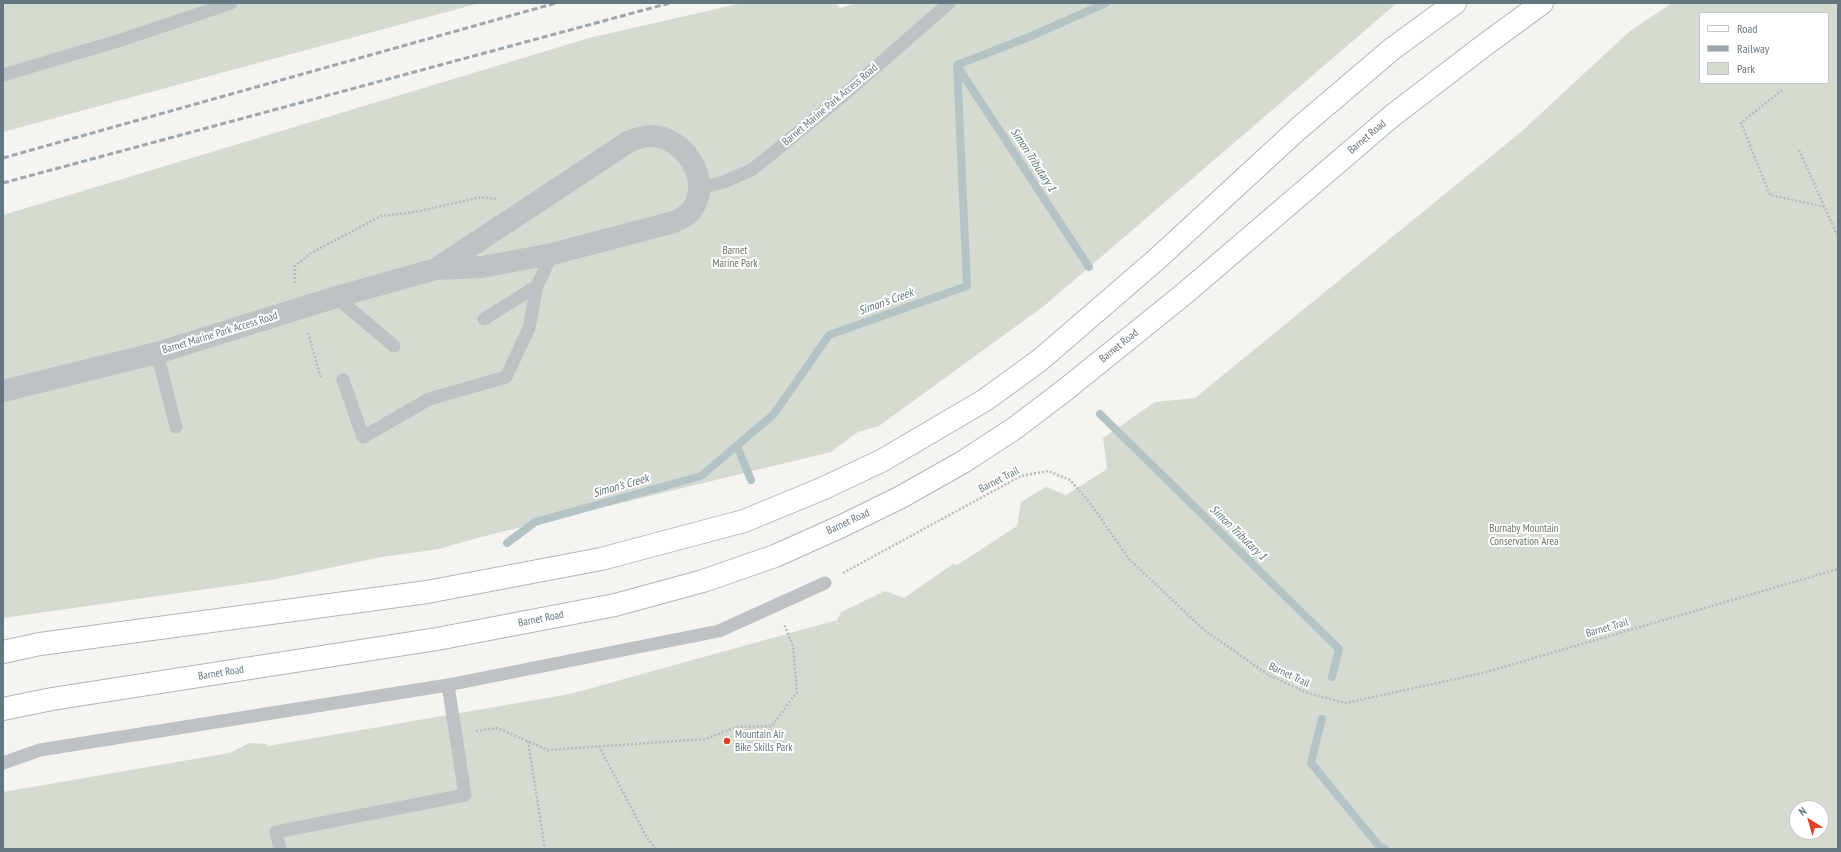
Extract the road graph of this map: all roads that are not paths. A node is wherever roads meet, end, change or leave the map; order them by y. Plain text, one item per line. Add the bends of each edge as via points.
1 (232, 3) edge
2 (949, 3) edge
3 (1455, 3) edge
4 (1542, 3) edge
5 (3, 75) edge
6 (700, 188) junction
7 (552, 254) junction
8 (436, 268) junction
9 (537, 286) junction
10 (336, 297) junction
11 (484, 319) dead end
12 (394, 346) dead end
13 (157, 353) junction
14 (343, 380) dead end
15 (3, 391) edge
16 (176, 426) dead end
17 (825, 583) road end
18 (3, 652) edge
19 (448, 685) junction
20 (3, 709) edge
21 (3, 763) edge
22 (280, 849) edge

1 - 5 lane via 122,40
2 - 6 lane, Barnet Marine Park Access Road via 839,99 753,169 724,182
3 - 18 main road via 1392,49 1040,360 985,400 883,460 824,488 744,520 601,559 427,592 55,642
4 - 20 main road, Barnet Road via 1392,116 1184,294 1015,428 963,462 842,526 775,556 710,579 615,604 437,639 52,699
6 - 7 street via 693,209 674,222
6 - 8 street via 698,176 684,151 674,143 652,136 638,138 628,142
7 - 8 street via 482,267
7 - 9 lane
8 - 10 street, Barnet Marine Park Access Road
9 - 11 lane
9 - 14 lane via 529,328 506,377 429,399 364,437
10 - 12 lane
10 - 13 street, Barnet Marine Park Access Road
13 - 15 street, Barnet Marine Park Access Road
13 - 16 lane
17 - 19 lane via 719,630
19 - 21 lane via 40,750
19 - 22 lane via 465,795 276,832

